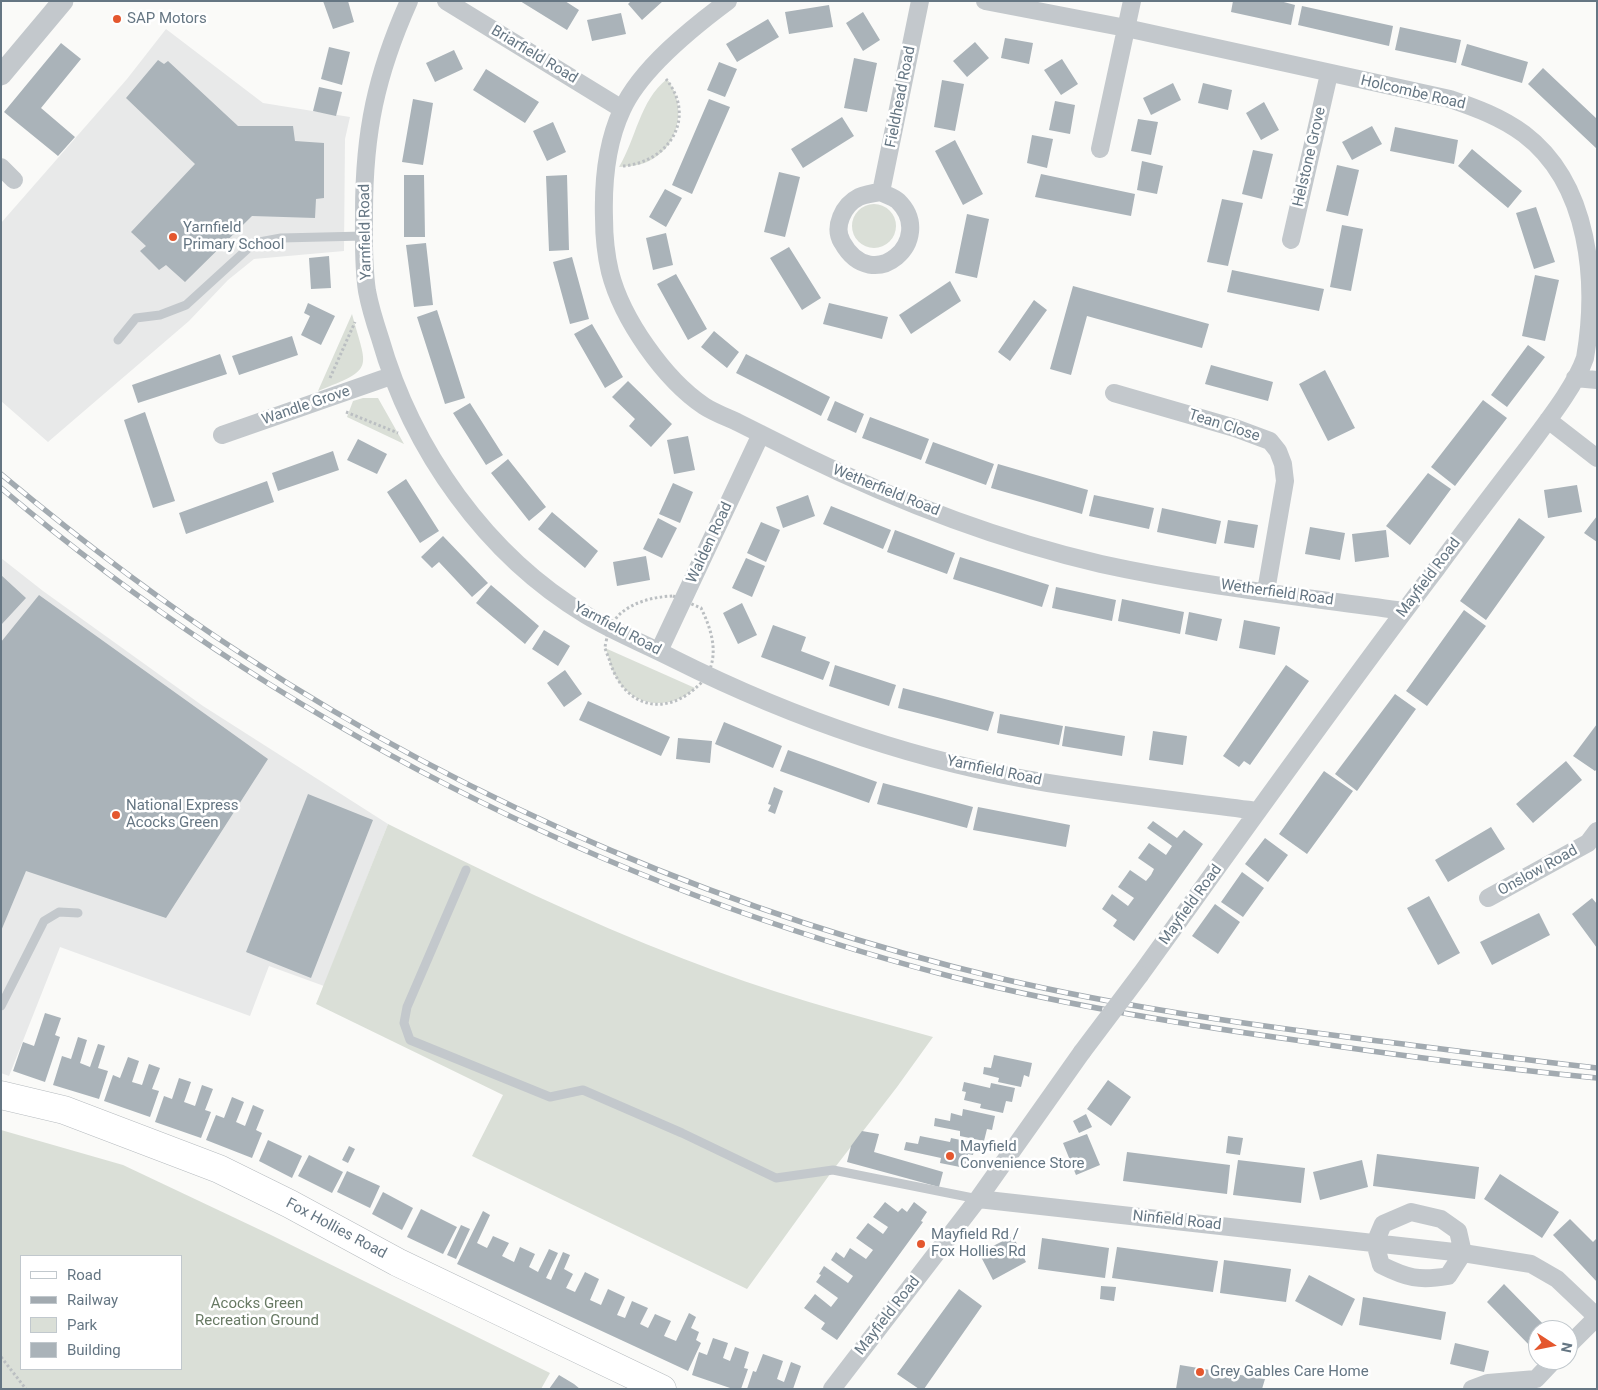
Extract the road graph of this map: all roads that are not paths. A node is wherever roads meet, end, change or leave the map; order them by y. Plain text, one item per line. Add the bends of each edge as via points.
1 (63, 1) edge
2 (409, 1) edge
3 (446, 1) edge
4 (728, 1) edge
5 (920, 1) edge
6 (985, 1) edge
7 (1132, 1) edge
8 (1126, 28) junction
9 (1329, 74) junction
10 (1, 75) edge
11 (622, 109) junction
12 (1100, 150) dead end
13 (1, 167) edge
14 (14, 180) dead end
15 (881, 192) junction
16 (364, 236) junction
17 (1291, 240) dead end
18 (118, 340) dead end
19 (391, 376) junction
20 (1575, 378) junction
21 (1597, 380) edge
22 (1114, 393) dead end
23 (1548, 420) junction
24 (761, 434) junction
25 (222, 435) dead end
26 (1597, 458) edge
27 (1266, 591) junction
28 (1404, 611) junction
29 (659, 651) junction
30 (1258, 812) junction
31 (1594, 843) edge
32 (466, 870) dead end
33 (1488, 898) dead end
34 (78, 914) dead end
35 (1, 1006) edge
36 (1, 1094) edge
37 (978, 1199) junction
38 (1375, 1242) junction
39 (1463, 1253) junction
40 (1597, 1317) edge
41 (1578, 1336) edge
42 (1545, 1370) edge
43 (662, 1389) edge
44 (832, 1389) edge
45 (1472, 1389) edge

1 - 10 street
2 - 16 street, Yarnfield Road via 386,58 365,146
3 - 11 street, Briarfield Road
4 - 11 street via 689,30 654,65
5 - 15 street, Fieldhead Road
6 - 8 street, Holcombe Road
7 - 8 street
8 - 9 street, Holcombe Road
8 - 12 street
9 - 17 street, Helstone Grove
9 - 20 street, Holcombe Road via 1450,99 1479,109 1501,119 1537,146 1566,181 1587,225 1595,262 1596,301 1590,341 1585,360
11 - 24 street, Wetherfield Road via 606,169 604,237 610,274 634,327 670,376 704,406
13 - 14 street
15 - 15 street via 898,199 909,216 910,235 902,254 883,265 866,263 849,255 839,238 839,220 847,206 857,198
16 - 18 lane via 281,238 254,243 186,306 160,315 136,318
16 - 19 street, Yarnfield Road via 367,293
19 - 25 street, Wandle Grove
19 - 29 street, Yarnfield Road via 432,459 470,511 511,557 555,595 588,617
20 - 21 street
20 - 23 street, Holcombe Road
22 - 27 street, Tean Close via 1235,428 1270,441 1274,446 1283,464 1284,481
23 - 26 street
23 - 28 street, Mayfield Road
24 - 27 street, Wetherfield Road via 905,500 1044,549 1165,576
24 - 29 street, Walden Road
27 - 28 street, Wetherfield Road
28 - 30 street, Mayfield Road
29 - 30 street, Yarnfield Road via 707,676 825,726 900,750 1047,783
30 - 37 street, Mayfield Road, bridge
31 - 33 street, Onslow Road
32 - 37 lane via 407,1007 404,1023 410,1040 550,1096 583,1090 776,1178 833,1170
34 - 35 lane via 59,912 44,921
36 - 43 main road, Fox Hollies Road via 64,1110 218,1169 397,1262
37 - 38 street, Ninfield Road
37 - 44 street, Mayfield Road
38 - 39 street, Ninfield Road
38 - 39 street via 1381,1265 1399,1274 1424,1280 1448,1276
38 - 39 street via 1383,1224 1411,1212 1441,1219 1458,1231
39 - 40 street, Ninfield Road via 1531,1264 1557,1279
40 - 41 street, Ninfield Road
42 - 45 street via 1536,1379 1488,1383

